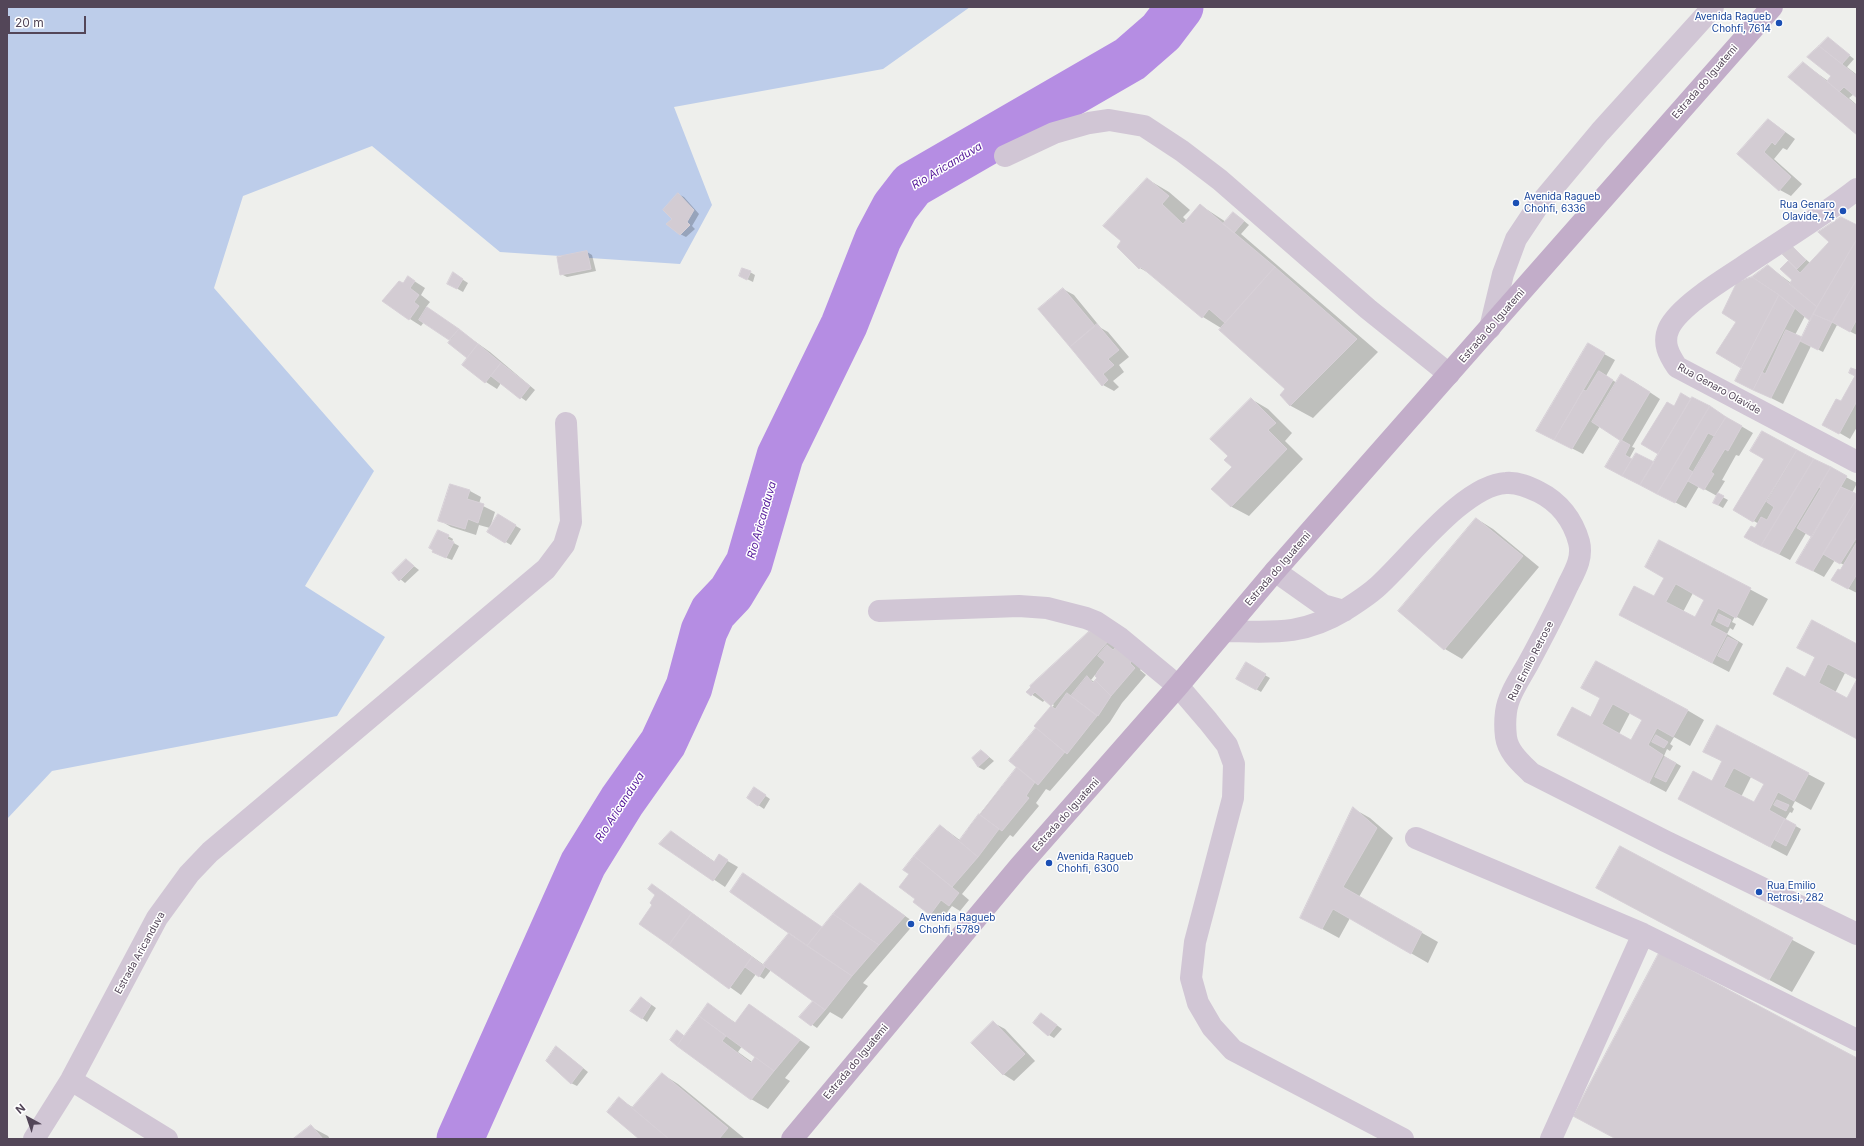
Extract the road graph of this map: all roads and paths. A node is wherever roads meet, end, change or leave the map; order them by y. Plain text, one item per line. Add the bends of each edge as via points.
1 (1713, 7) edge
2 (1772, 7) edge
3 (1005, 156) dead end
4 (1856, 191) edge
5 (1490, 328) junction
6 (1449, 374) junction
7 (566, 423) dead end
8 (1857, 462) edge
9 (1275, 571) junction
10 (879, 611) dead end
11 (1344, 611) junction
12 (1225, 631) junction
13 (1178, 686) junction
14 (1416, 838) dead end
15 (1642, 934) junction
16 (1857, 934) edge
17 (1857, 1040) edge
18 (71, 1080) junction
19 (34, 1139) edge
20 (167, 1139) edge
21 (792, 1139) edge
22 (1403, 1139) edge
23 (1551, 1139) edge

1 - 5 street via 1600,132 1538,206 1516,239 1503,274
2 - 5 main road, Estrada do Iguatemi
3 - 6 street via 1054,133 1089,123 1109,120 1144,126 1182,150 1220,180 1368,309
4 - 8 street, Rua Genaro Olavide via 1714,285 1682,311 1669,328 1665,342 1668,354 1677,367
5 - 6 main road, Estrada do Iguatemi
6 - 9 main road, Estrada do Iguatemi
7 - 18 street, Estrada Aricanduva via 571,522 564,545 546,569 210,852 189,874 157,918
9 - 11 street via 1323,604
9 - 12 main road, Estrada do Iguatemi
10 - 13 street via 970,607 1047,608 1096,622 1120,638
11 - 12 street, Rua Emílio Retrose via 1312,626 1283,632
11 - 16 street, Rua Emílio Retrose via 1377,588 1468,498 1486,488 1506,483 1525,485 1545,495 1563,511 1575,528 1580,545 1579,560 1506,711 1506,738 1515,758 1531,773
12 - 13 main road, Estrada do Iguatemi
13 - 21 main road, Estrada do Iguatemi via 1019,868
13 - 22 street via 1227,745 1234,764 1233,798 1196,942 1191,978 1198,1003 1212,1027 1233,1050
14 - 15 street
15 - 17 street
15 - 23 street
18 - 19 street, Estrada Aricanduva
18 - 20 street

